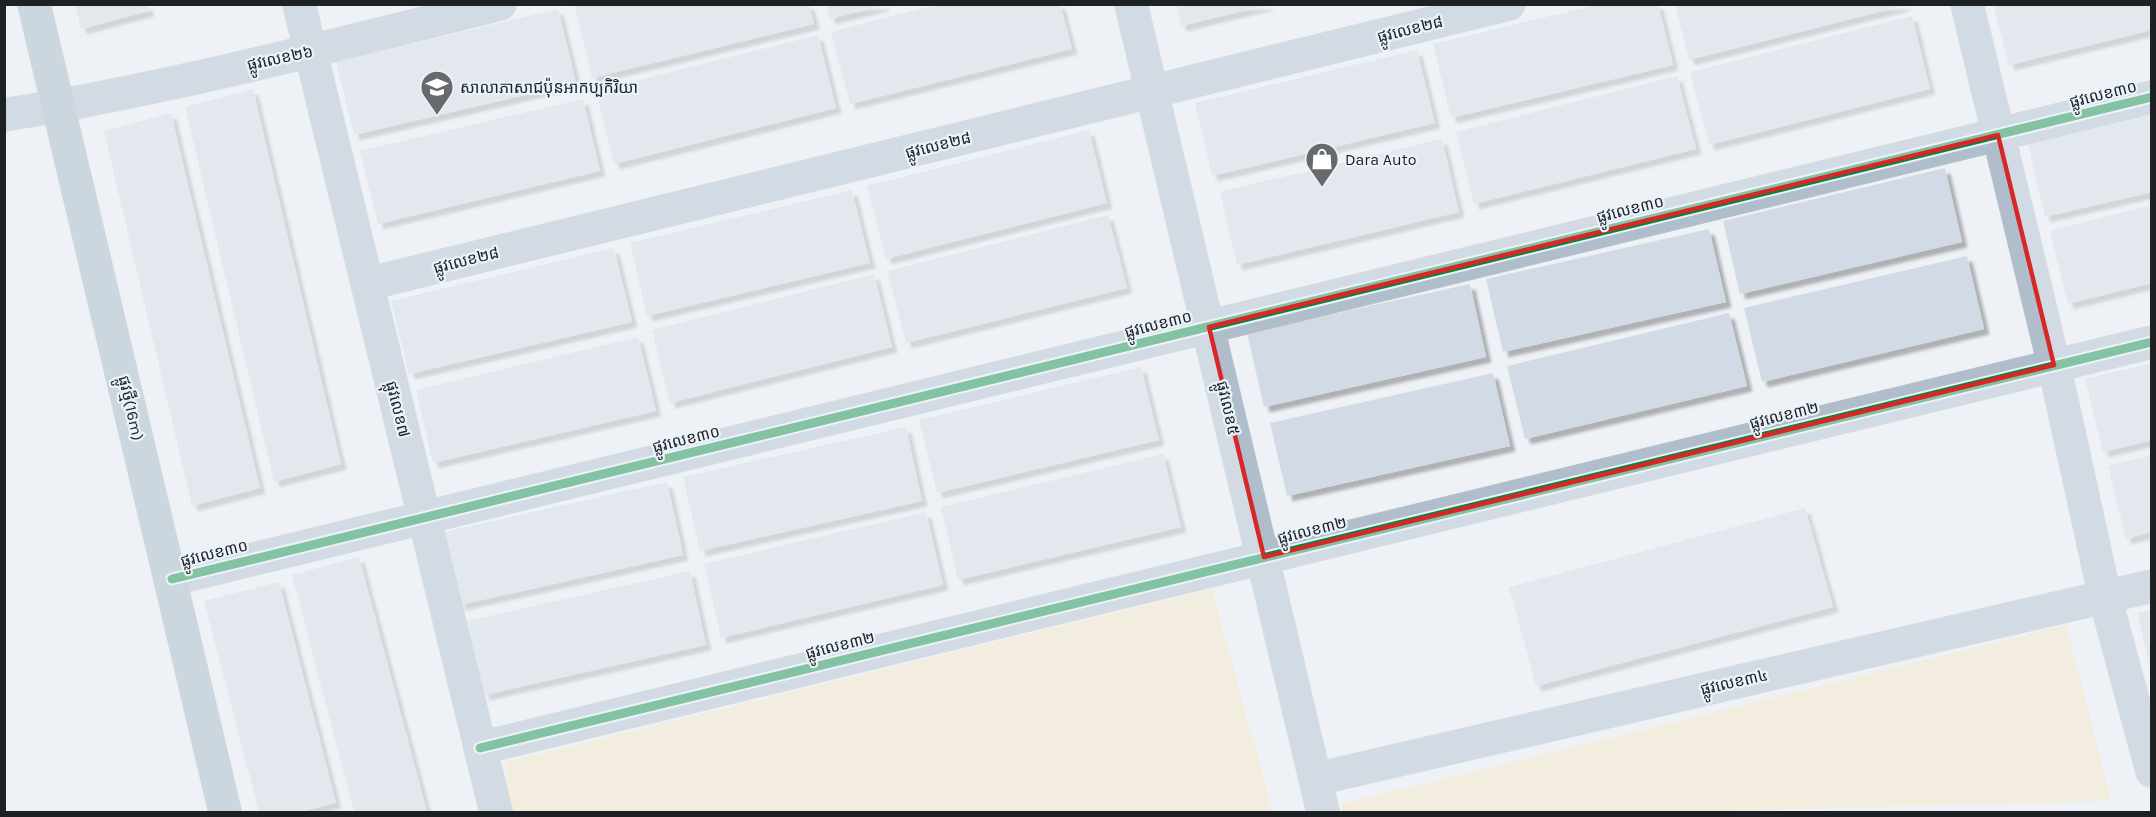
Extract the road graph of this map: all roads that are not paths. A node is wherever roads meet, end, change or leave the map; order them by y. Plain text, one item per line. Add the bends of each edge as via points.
1 (34, 4) edge
2 (299, 4) edge
3 (500, 4) edge
4 (1131, 4) edge
5 (1509, 4) edge
6 (1967, 4) edge
7 (311, 51) junction
8 (1153, 92) junction
9 (2151, 97) edge
10 (58, 106) junction
11 (4, 115) edge
12 (1998, 135) junction
13 (367, 284) junction
14 (1209, 327) junction
15 (2151, 342) edge
16 (2054, 365) junction
17 (424, 518) junction
18 (1264, 557) junction
19 (172, 579) junction
20 (2151, 586) edge
21 (2104, 597) junction
22 (480, 748) junction
23 (2151, 771) edge
24 (1316, 779) junction
25 (225, 813) edge
26 (496, 813) edge
27 (1323, 813) edge

1 - 10 street, ផ្លូវថ្មី(16m)
2 - 7 street, ផ្លុវលេខ៧
3 - 7 street, ផ្លូវលេខ២៦
4 - 8 street, ផ្លូវលេខ៥
5 - 8 street, ផ្លូវលេខ២៨
6 - 12 street
7 - 10 street, ផ្លូវលេខ២៦
7 - 13 street, ផ្លុវលេខ៧
8 - 13 street, ផ្លូវលេខ២៨
8 - 14 street, ផ្លូវលេខ៥
9 - 12 street, ផ្លូវលេខ៣០
10 - 11 street, ផ្លូវលេខ២៦
10 - 19 street, ផ្លូវថ្មី(16m)
12 - 14 street, ផ្លូវលេខ៣០
12 - 16 street
13 - 17 street, ផ្លុវលេខ៧
14 - 17 street, ផ្លូវលេខ៣០
14 - 18 street, ផ្លូវលេខ៥
15 - 16 street, ផ្លូវលេខ៣២
16 - 18 street, ផ្លូវលេខ៣២
16 - 21 street
17 - 19 street, ផ្លូវលេខ៣០
17 - 22 street, ផ្លុវលេខ៧
18 - 22 street, ផ្លូវលេខ៣២
18 - 24 street, ផ្លូវលេខ៥
19 - 25 street, ផ្លូវថ្មី(16m)
20 - 21 street, ផ្លូវលេខ៣៤
21 - 23 street
21 - 24 street, ផ្លូវលេខ៣៤
22 - 26 street, ផ្លុវលេខ៧
24 - 27 street, ផ្លូវលេខ៥

